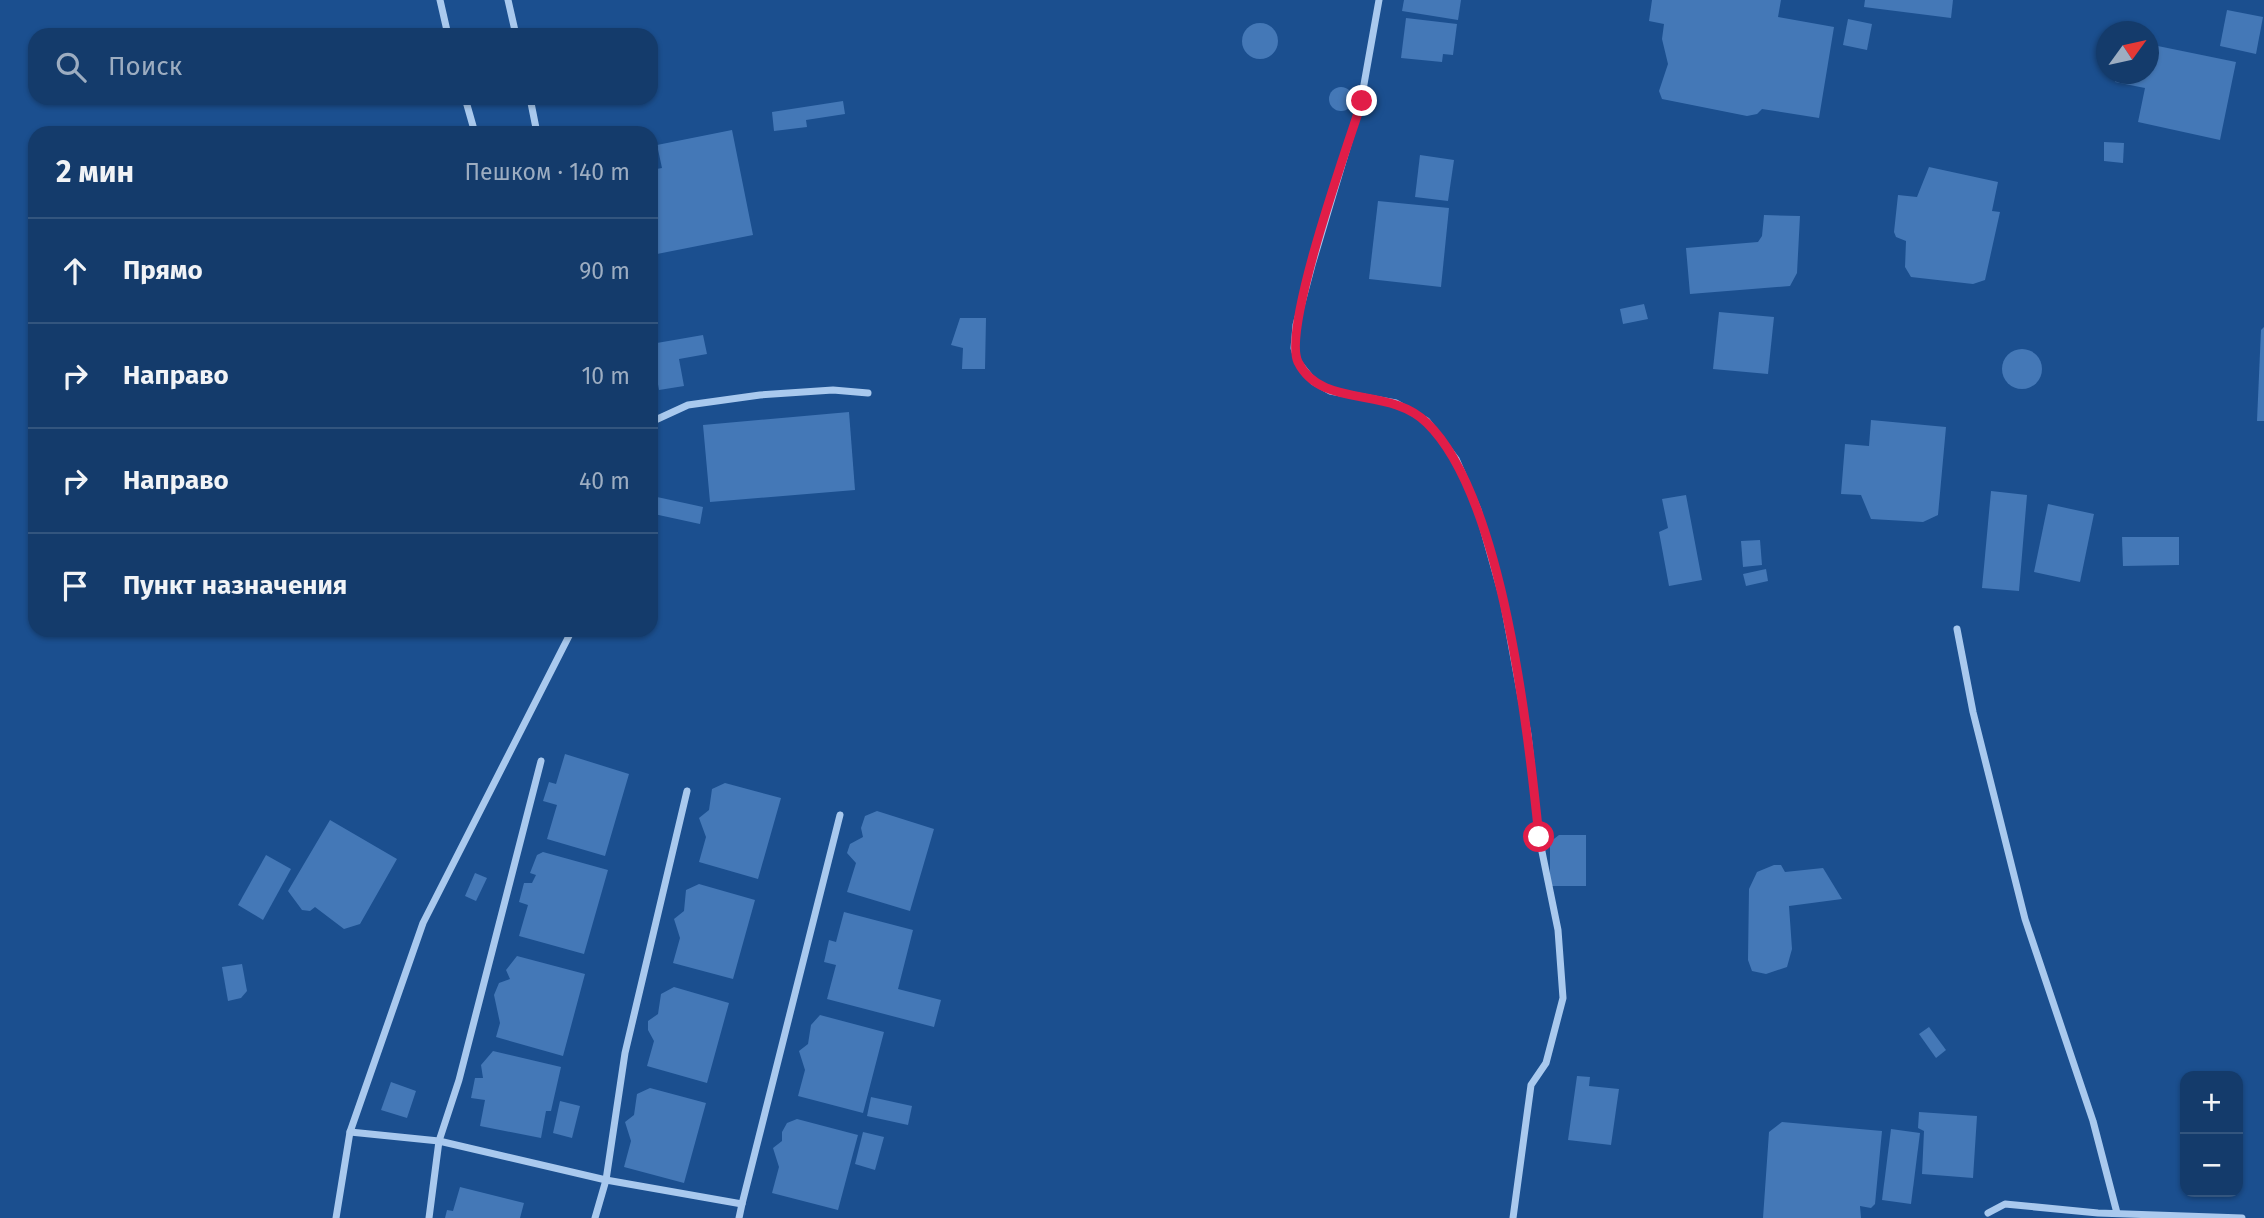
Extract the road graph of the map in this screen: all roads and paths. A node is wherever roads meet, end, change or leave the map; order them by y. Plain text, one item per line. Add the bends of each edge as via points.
1 (440, 0) edge
2 (508, 0) edge
3 (1379, 0) edge
4 (446, 28) edge
5 (514, 28) edge
6 (468, 105) edge
7 (531, 105) edge
8 (473, 126) edge
9 (536, 126) edge
10 (869, 393) dead end
11 (658, 419) edge
12 (1957, 629) dead end
13 (568, 637) edge
14 (541, 761) dead end
15 (687, 791) dead end
16 (841, 815) dead end
17 (350, 1132) junction
18 (439, 1141) junction
19 (606, 1180) junction
20 (742, 1204) junction
21 (1988, 1213) dead end
22 (2117, 1213) junction
23 (2096, 1216) edge
24 (336, 1218) edge
25 (429, 1218) edge
26 (595, 1218) edge
27 (739, 1218) edge
28 (1513, 1218) edge
29 (2242, 1218) edge

1 - 4 street
2 - 5 street
3 - 28 street via 1362,101 1312,265 1294,348 1298,362 1314,382 1330,391 1396,403 1427,421 1456,459 1478,510 1503,599 1558,930 1563,998 1546,1063 1531,1085
6 - 8 street
7 - 9 street
10 - 11 street via 833,390 760,395 688,405
12 - 22 street via 2025,919 2093,1121
13 - 17 street via 423,923
14 - 18 street via 459,1080
15 - 19 street via 625,1053
16 - 20 street
17 - 18 street
17 - 24 street
18 - 19 street
18 - 25 street
19 - 20 street
19 - 26 street
20 - 27 street
21 - 23 street via 2005,1204
22 - 23 street
22 - 29 street

